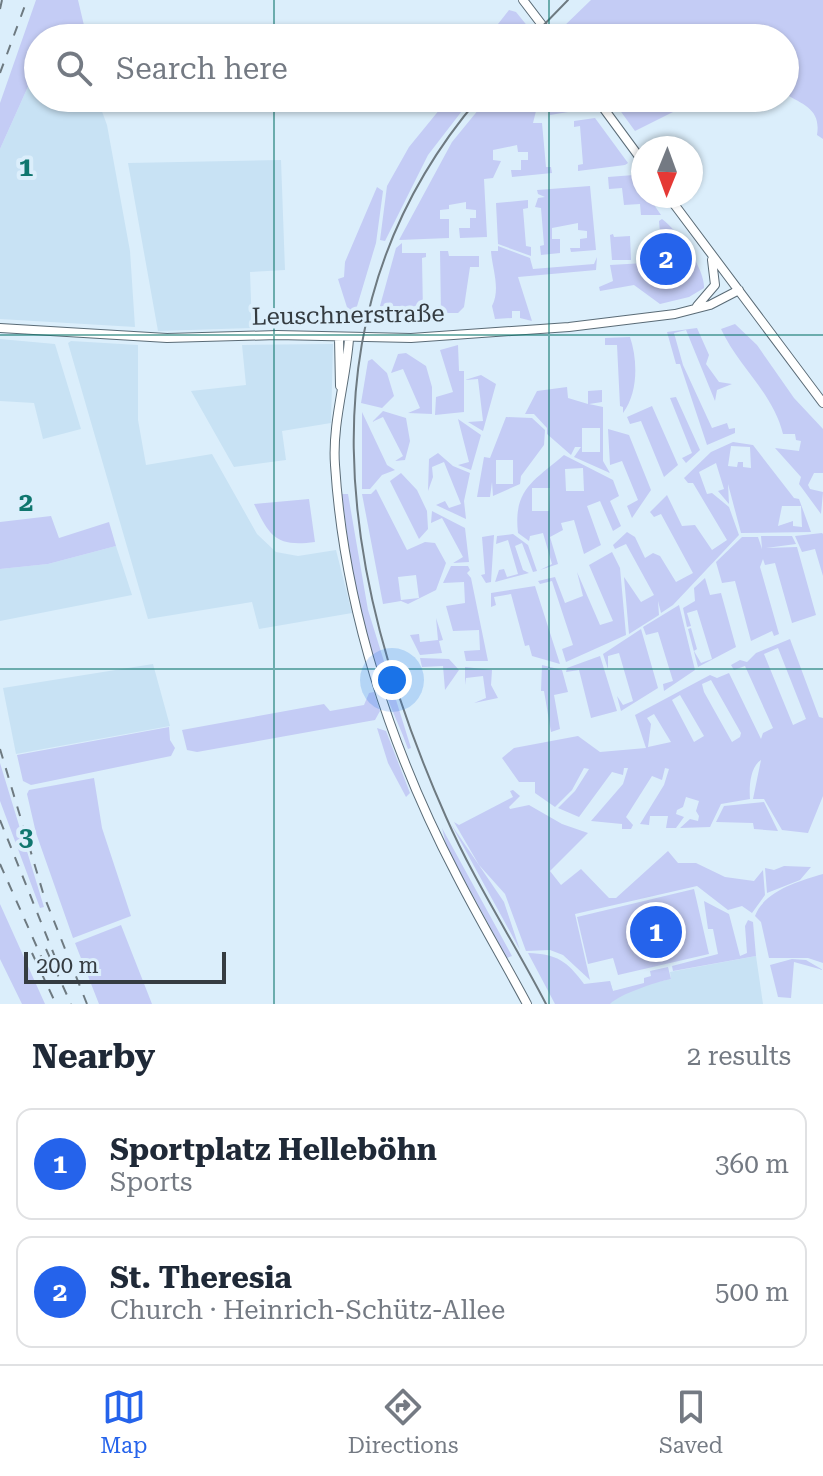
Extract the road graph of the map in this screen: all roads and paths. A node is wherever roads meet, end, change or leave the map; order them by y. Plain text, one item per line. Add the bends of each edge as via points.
1 (523, 0) edge
2 (541, 24) edge
3 (606, 112) edge
4 (631, 146) edge
5 (677, 208) edge
6 (710, 255) junction
7 (739, 290) junction
8 (689, 311) junction
9 (0, 328) edge
10 (344, 338) junction
11 (823, 403) edge
12 (527, 1004) edge

1 - 2 main road
3 - 4 main road
5 - 6 main road
6 - 7 main road
6 - 8 main road via 715,285 706,300
7 - 8 main road, Leuschnerstraße
7 - 11 main road
8 - 10 main road, Leuschnerstraße via 569,327
9 - 10 main road, Leuschnerstraße via 138,337
10 - 12 main road via 335,464 349,572 366,646 443,848

